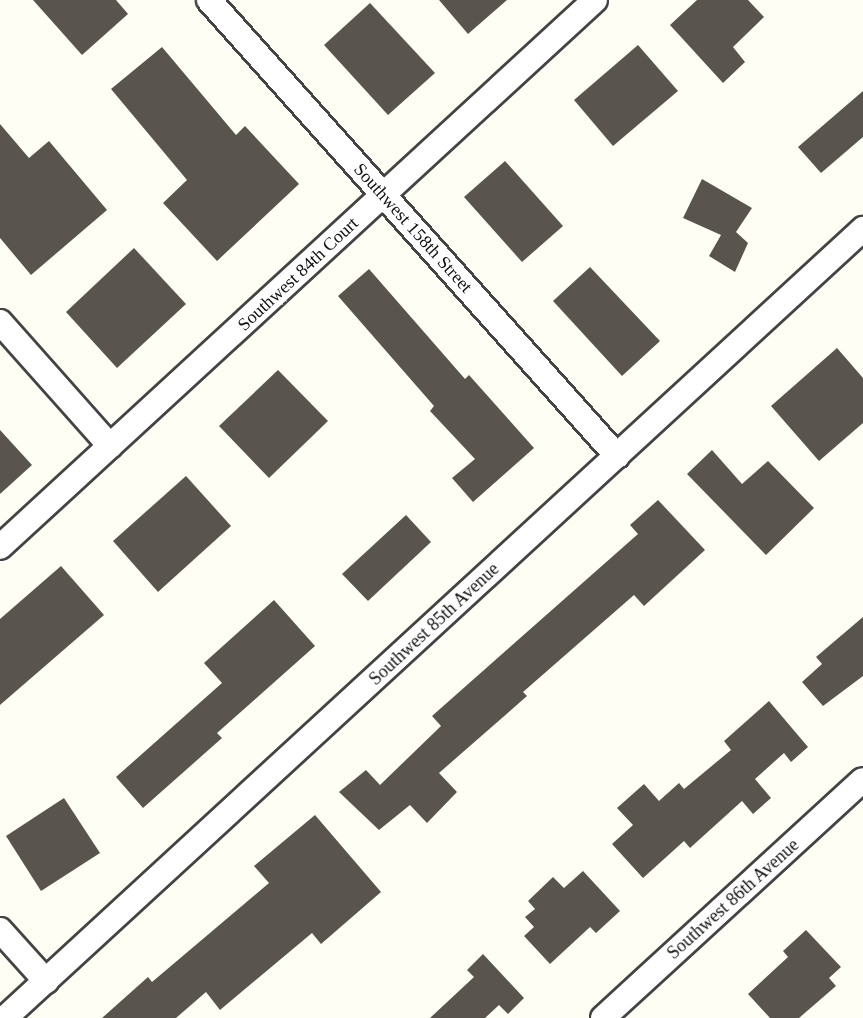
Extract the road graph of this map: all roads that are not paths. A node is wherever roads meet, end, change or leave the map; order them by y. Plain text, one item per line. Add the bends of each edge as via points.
1 (209, 0) edge
2 (595, 0) edge
3 (383, 195) junction
4 (863, 229) edge
5 (0, 321) edge
6 (110, 446) junction
7 (617, 456) junction
8 (0, 547) edge
9 (863, 780) edge
10 (0, 930) edge
11 (46, 981) junction
12 (5, 1018) edge
13 (603, 1018) edge

1 - 3 street, Southwest 158th Street
2 - 3 street, Southwest 84th Court
3 - 6 street, Southwest 84th Court
3 - 7 street, Southwest 158th Street
4 - 7 street, Southwest 85th Avenue
5 - 6 street
6 - 8 street, Southwest 84th Court
7 - 11 street, Southwest 85th Avenue
9 - 13 street, Southwest 86th Avenue
10 - 11 street
11 - 12 street, Southwest 85th Avenue

